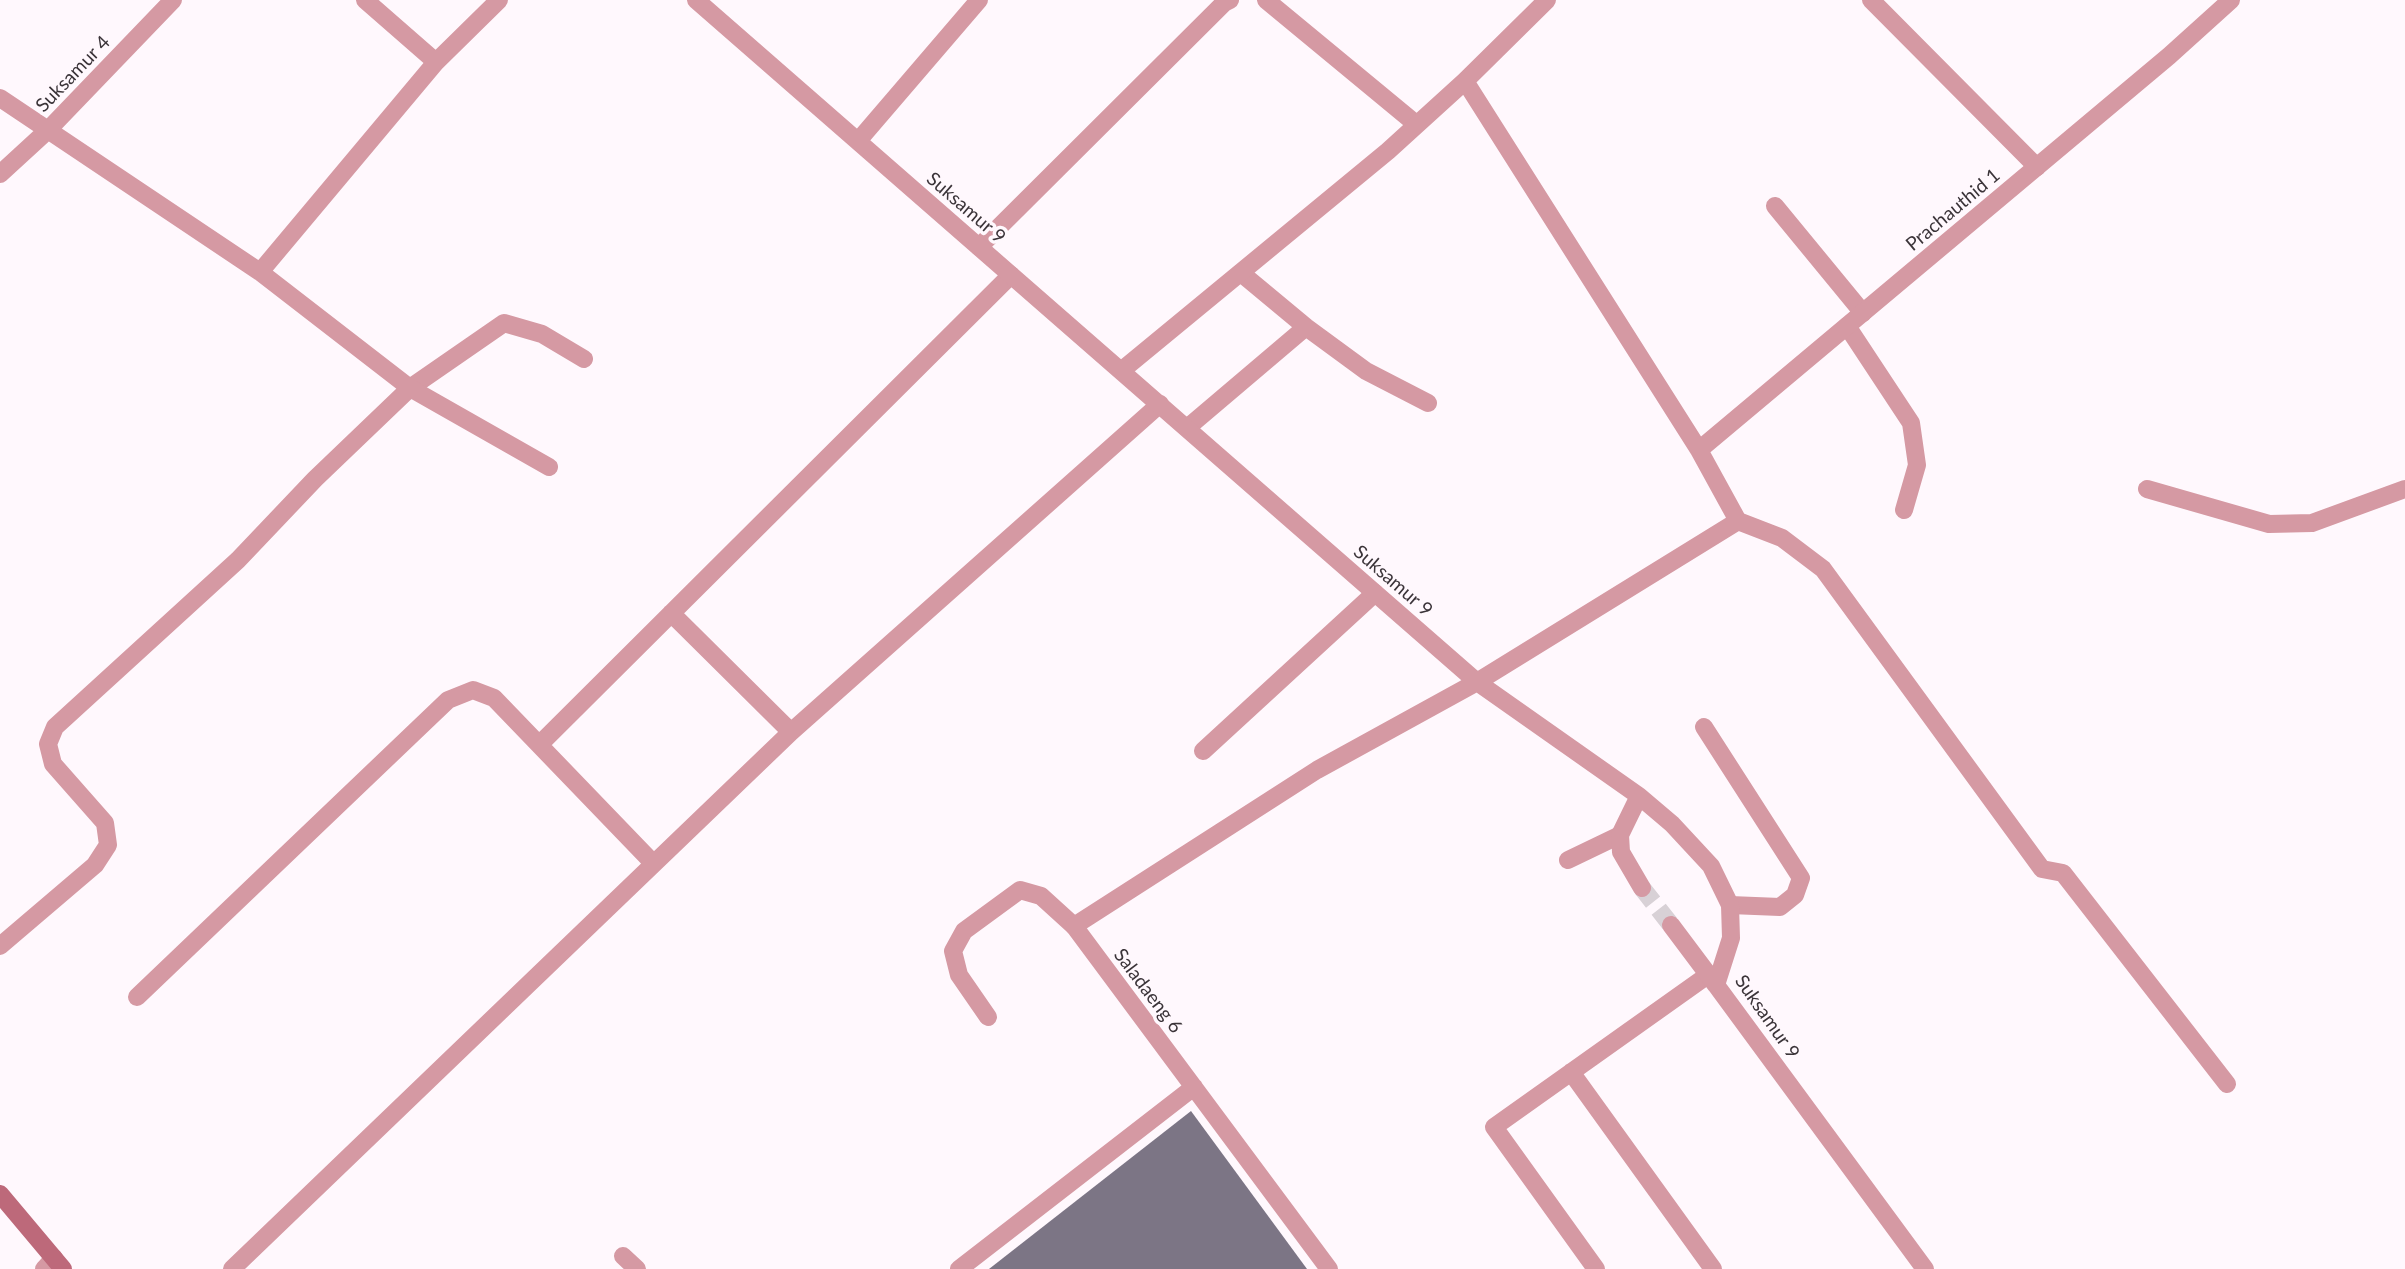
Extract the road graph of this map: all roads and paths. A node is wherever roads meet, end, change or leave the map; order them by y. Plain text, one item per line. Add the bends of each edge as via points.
1 (173, 0) edge
2 (365, 0) edge
3 (499, 0) edge
4 (696, 0) edge
5 (979, 0) edge
6 (1230, 0) edge
7 (1266, 0) edge
8 (1547, 0) edge
9 (1871, 0) edge
10 (2231, 0) edge
11 (436, 62) junction
12 (1465, 81) junction
13 (0, 98) edge
14 (1416, 124) junction
15 (48, 130) junction
16 (858, 141) junction
17 (2037, 167) junction
18 (0, 174) edge
19 (1775, 206) dead end
20 (979, 247) junction
21 (260, 272) junction
22 (1241, 273) junction
23 (1012, 275) junction
24 (1863, 313) junction
25 (1847, 326) junction
26 (1306, 327) junction
27 (584, 359) dead end
28 (1121, 371) junction
29 (410, 387) junction
30 (1428, 403) dead end
31 (1160, 404) junction
32 (1186, 428) junction
33 (1699, 450) junction
34 (550, 467) dead end
35 (2147, 489) dead end
36 (2405, 489) edge
37 (1904, 510) dead end
38 (1738, 521) junction
39 (1375, 593) junction
40 (671, 613) junction
41 (1477, 682) junction
42 (1704, 727) dead end
43 (791, 732) junction
44 (540, 744) junction
45 (1203, 751) dead end
46 (1639, 796) junction
47 (1620, 835) junction
48 (1568, 860) dead end
49 (653, 863) junction
50 (1642, 888) tunnel mouth
51 (1730, 905) junction
52 (1671, 925) tunnel mouth
53 (1073, 926) junction
54 (0, 946) edge
55 (1712, 980) junction
56 (137, 997) dead end
57 (988, 1017) dead end
58 (1571, 1072) junction
59 (2227, 1084) dead end
60 (1194, 1087) junction
61 (0, 1194) edge
62 (623, 1256) dead end
63 (54, 1265) edge
64 (232, 1269) edge
65 (637, 1269) edge
66 (959, 1269) edge
67 (1329, 1269) edge
68 (1596, 1269) edge
69 (1713, 1269) edge
70 (1925, 1269) edge

1 - 15 street, Suksamur 4
2 - 11 street
3 - 11 street
4 - 16 street, Suksamur 9
5 - 16 street
6 - 20 street
7 - 14 street
8 - 12 street
9 - 17 street
10 - 17 street, Prachauthid 1
11 - 21 street
12 - 14 street
12 - 33 street
13 - 15 street
14 - 22 street
15 - 18 street, Suksamur 4
15 - 21 street
16 - 20 street, Suksamur 9
17 - 24 street, Prachauthid 1
19 - 24 street
20 - 23 street, Suksamur 9
21 - 29 street
22 - 26 street
22 - 28 street
23 - 28 street, Suksamur 9
23 - 40 street
24 - 25 street, Prachauthid 1
25 - 33 street, Prachauthid 1
25 - 37 street via 1911,423 1917,465
26 - 30 street via 1366,371
26 - 32 street
27 - 29 street via 542,334 504,323
28 - 31 street, Suksamur 9
29 - 34 street
29 - 54 street via 238,559 55,727 48,744 53,764 105,823 108,845 95,865
31 - 32 street, Suksamur 9
31 - 43 street
32 - 39 street, Suksamur 9
33 - 38 street
35 - 36 street via 2269,524 2312,523
38 - 41 street
38 - 59 street via 1782,538 1823,569 2042,869 2063,873
39 - 41 street, Suksamur 9
39 - 45 street
40 - 43 street
40 - 44 street
41 - 46 street, Suksamur 9
41 - 53 street via 1317,770
42 - 51 street via 1801,878 1795,895 1780,907
43 - 49 street
44 - 49 street
44 - 56 street via 494,698 473,690 448,700
46 - 47 street
46 - 51 street, Suksamur 9 via 1711,866
47 - 48 street
47 - 50 street via 1621,852
49 - 64 street
51 - 55 street, Suksamur 9 via 1731,937
52 - 55 street
53 - 57 street, Saladaeng 6 via 1041,896 1020,890 964,931 953,951 959,975
53 - 60 street, Saladaeng 6
55 - 58 street
55 - 70 street, Suksamur 9
58 - 68 street via 1494,1128
58 - 69 street
60 - 66 street
60 - 67 street, Saladaeng 6
61 - 63 street
62 - 65 street

